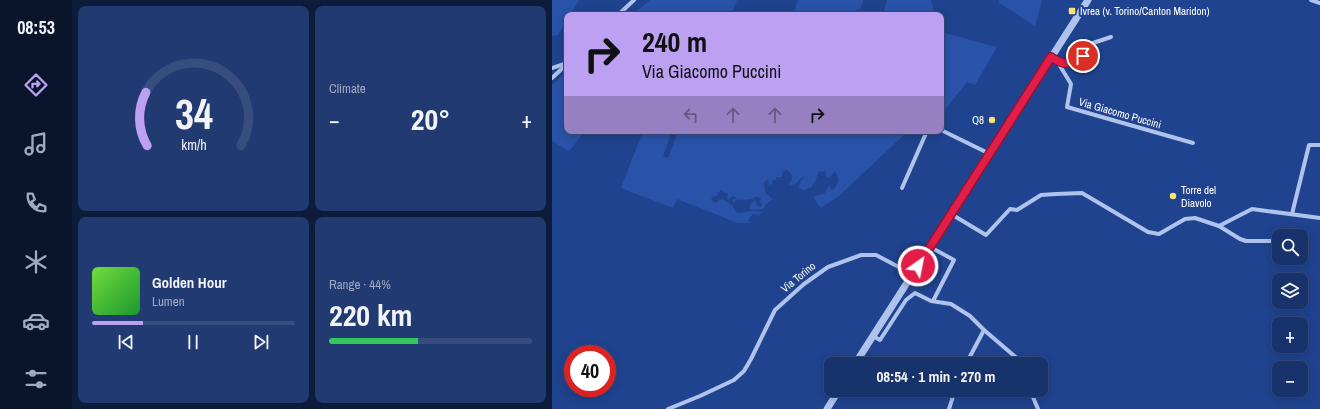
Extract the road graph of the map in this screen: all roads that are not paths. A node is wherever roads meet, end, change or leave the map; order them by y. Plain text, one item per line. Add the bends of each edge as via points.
1 (634, 0) edge
2 (1088, 0) edge
3 (1311, 0) edge
4 (1320, 3) edge
5 (621, 12) edge
6 (1111, 37) dead end
7 (1054, 59) junction
8 (564, 65) edge
9 (564, 67) edge
10 (552, 68) edge
11 (552, 78) edge
12 (944, 131) edge
13 (926, 134) edge
14 (1193, 143) dead end
15 (1320, 145) edge
16 (990, 154) junction
17 (902, 188) dead end
18 (951, 214) junction
19 (1292, 214) junction
20 (1320, 218) edge
21 (1219, 226) junction
22 (1272, 241) edge
23 (930, 247) junction
24 (912, 274) junction
25 (933, 301) junction
26 (984, 330) junction
27 (873, 336) junction
28 (860, 357) edge
29 (970, 357) edge
30 (1016, 357) edge
31 (834, 397) edge
32 (953, 397) edge
33 (1033, 397) edge
34 (668, 409) edge
35 (826, 409) edge
36 (949, 409) edge
37 (1038, 409) edge

1 - 5 street
2 - 7 street
3 - 4 street
6 - 7 street via 1093,43 1075,62 1066,64
7 - 14 street, Via Giacomo Puccini via 1071,84 1067,107
7 - 16 street
8 - 10 street
9 - 11 street
12 - 16 street
13 - 17 street
15 - 19 street via 1309,145
16 - 18 street
18 - 21 street via 986,236 1010,209 1018,210 1041,196 1082,194 1148,232 1159,234 1184,219 1194,218
18 - 23 street
19 - 20 street
19 - 21 street via 1252,209
21 - 22 street via 1246,241
23 - 24 street
23 - 25 street via 954,260
24 - 27 street
24 - 34 street, Via Torino via 876,255 861,255 828,267 775,310 748,365 734,380
25 - 26 street via 952,304 970,316
25 - 27 street via 915,293 906,300 883,337 880,340
26 - 29 street
26 - 30 street
27 - 28 street
31 - 35 street
32 - 36 street
33 - 37 street

